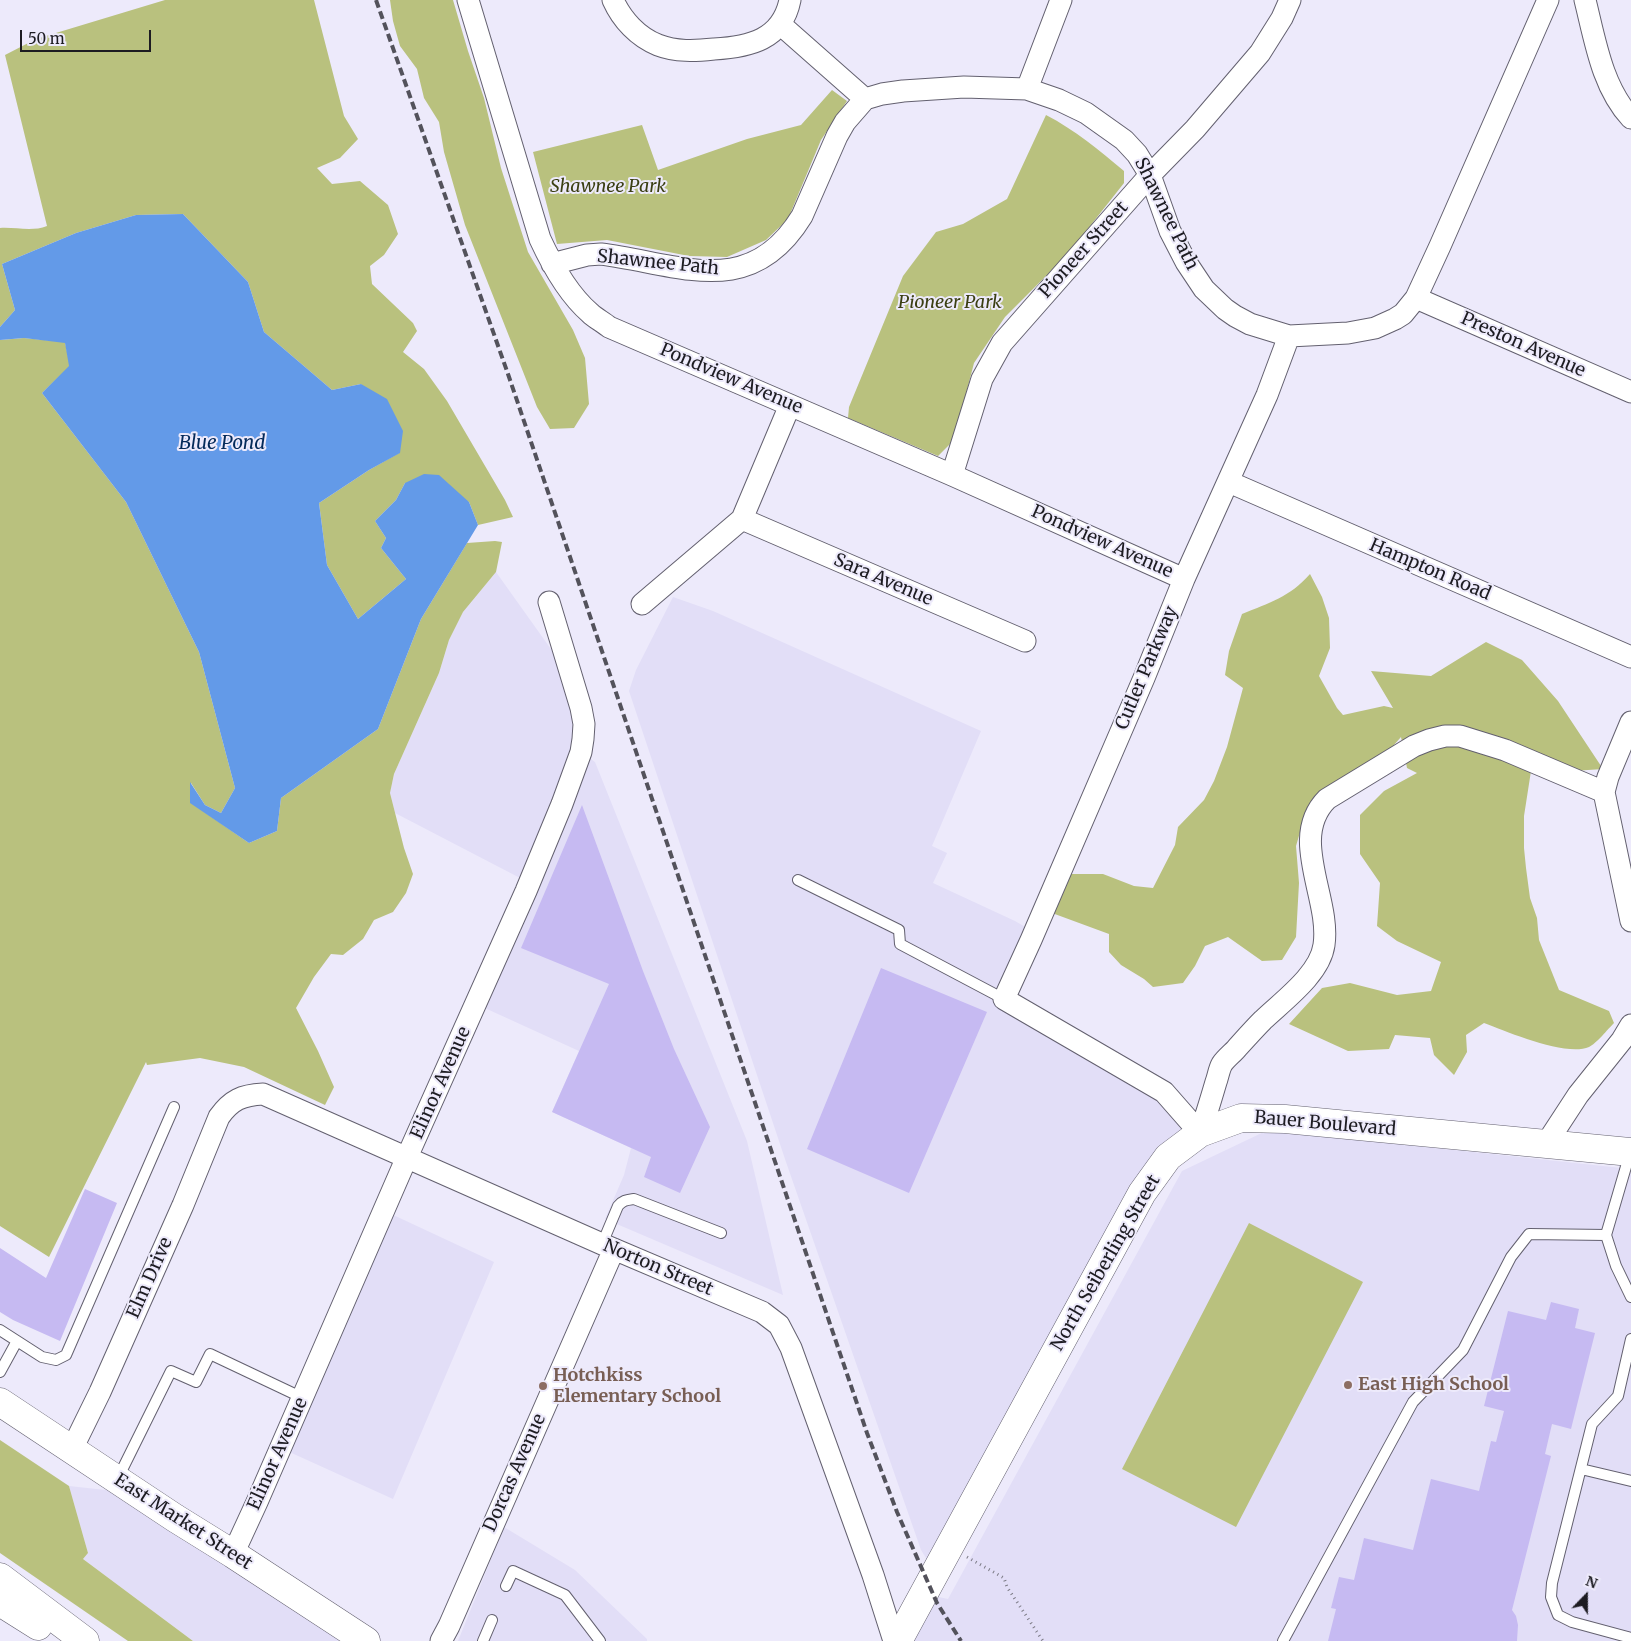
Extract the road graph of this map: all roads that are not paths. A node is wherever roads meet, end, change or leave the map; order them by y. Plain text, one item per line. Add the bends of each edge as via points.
1 (468, 0) edge
2 (613, 0) edge
3 (790, 0) edge
4 (1061, 0) edge
5 (1290, 0) edge
6 (1548, 0) edge
7 (1585, 0) edge
8 (780, 24) junction
9 (1027, 89) junction
10 (865, 99) junction
11 (1631, 118) edge
12 (1150, 175) junction
13 (552, 264) junction
14 (1416, 298) junction
15 (1289, 336) junction
16 (1631, 392) edge
17 (790, 405) junction
18 (952, 475) junction
19 (1229, 482) junction
20 (742, 519) junction
21 (1184, 579) junction
22 (550, 602) dead end
23 (642, 604) dead end
24 (1025, 641) dead end
25 (1631, 657) edge
26 (1631, 722) edge
27 (1604, 792) junction
28 (798, 880) dead end
29 (1631, 921) edge
30 (1004, 999) junction
31 (1631, 1025) edge
32 (227, 1106) joint
33 (174, 1107) dead end
34 (1200, 1133) junction
35 (1546, 1144) junction
36 (1631, 1152) edge
37 (407, 1157) junction
38 (721, 1233) dead end
39 (1606, 1235) junction
40 (608, 1246) junction
41 (1631, 1298) edge
42 (0, 1330) edge
43 (1631, 1339) edge
44 (17, 1341) junction
45 (1630, 1351) edge
46 (0, 1372) edge
47 (303, 1398) junction
48 (0, 1402) edge
49 (72, 1449) junction
50 (1581, 1469) junction
51 (117, 1480) junction
52 (1631, 1481) edge
53 (233, 1554) junction
54 (0, 1577) edge
55 (506, 1586) dead end
56 (0, 1602) edge
57 (492, 1620) dead end
58 (1631, 1638) edge
59 (444, 1640) edge
60 (60, 1641) edge
61 (85, 1641) edge
62 (366, 1641) edge
63 (483, 1641) edge
64 (600, 1641) edge
65 (894, 1641) edge
66 (898, 1641) edge
67 (1283, 1641) edge

1 - 13 street, Pondview Avenue via 540,240
2 - 8 street via 634,30 657,45 677,50 740,47 771,34
3 - 8 street
4 - 9 street
5 - 12 street, Pioneer Street via 1260,53 1195,129
6 - 14 street, Shawnee Path
7 - 11 street via 1601,63 1620,105
8 - 10 street
9 - 10 street, Shawnee Path via 947,88 882,94
9 - 12 street, Shawnee Path via 1059,100 1109,128 1136,152
10 - 13 street, Shawnee Path via 837,136 795,227 776,249 759,260 741,267 710,272 601,254
12 - 15 street, Shawnee Path via 1170,231 1204,288 1235,316
12 - 18 street, Pioneer Street via 1002,344 982,379
13 - 17 street, Pondview Avenue via 585,308 609,327
14 - 15 street, Shawnee Path via 1403,314 1374,328 1348,333
14 - 16 street, Preston Avenue
15 - 19 street, Cutler Parkway
17 - 18 street, Pondview Avenue
17 - 20 street
18 - 21 street, Pondview Avenue
19 - 21 street, Cutler Parkway
19 - 25 street, Hampton Road
20 - 23 street
20 - 24 street, Sara Avenue
21 - 30 street, Cutler Parkway
22 - 37 street, Elinor Avenue via 581,708 584,739 581,752 526,892
26 - 27 street
27 - 29 street
27 - 34 street via 1505,750 1460,736 1445,736 1414,746 1327,799 1312,822 1310,836 1324,930 1320,958 1304,981 1222,1064
28 - 30 lane via 899,930 900,944
30 - 34 street via 1164,1092
31 - 35 street
32 - 37 street, Norton Street via 248,1095 263,1094
32 - 49 street, Elm Drive via 218,1117 183,1206
33 - 44 lane via 66,1355 56,1360 42,1357
34 - 35 main road, Bauer Boulevard via 1241,1118 1285,1119
34 - 66 main road, North Seiberling Street via 1168,1157 1142,1193
35 - 36 main road, Bauer Boulevard
36 - 39 lane
37 - 40 street, Norton Street
37 - 47 street, Elinor Avenue
38 - 40 lane via 634,1199 618,1206
39 - 41 lane
39 - 67 lane via 1529,1234 1511,1257 1463,1350 1413,1402
40 - 59 street, Dorcas Avenue
40 - 65 street, Norton Street via 762,1312 779,1325 791,1348
42 - 44 lane
43 - 45 lane
44 - 46 lane
45 - 50 lane via 1618,1396 1592,1424
47 - 51 lane via 210,1354 196,1382 171,1371
47 - 53 street, Elinor Avenue
48 - 49 main road, East Market Street
49 - 51 main road, East Market Street
50 - 52 lane
50 - 58 lane via 1552,1583 1552,1597 1558,1615
51 - 53 main road, East Market Street
53 - 62 main road, East Market Street
54 - 61 main road
55 - 64 lane via 513,1571 565,1595
56 - 60 main road
57 - 63 lane

